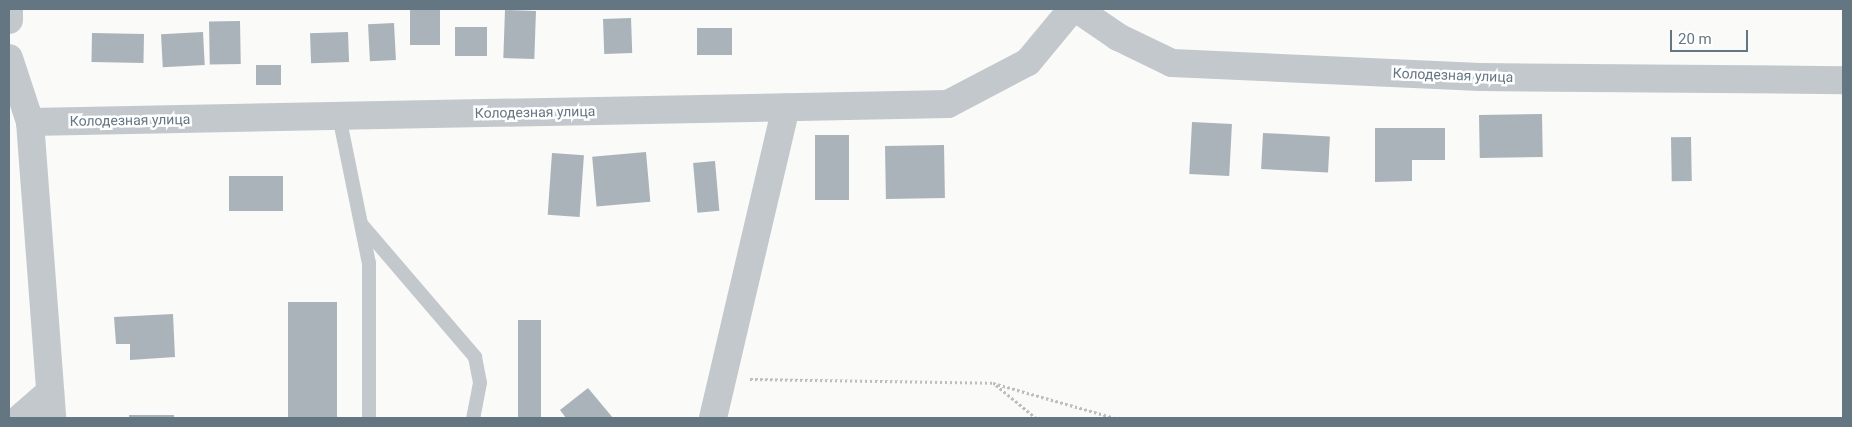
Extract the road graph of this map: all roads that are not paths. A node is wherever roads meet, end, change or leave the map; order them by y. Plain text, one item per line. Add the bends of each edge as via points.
1 (9, 9) edge
2 (1072, 9) edge
3 (1077, 9) edge
4 (9, 20) edge
5 (9, 58) edge
6 (1843, 80) edge
7 (786, 107) junction
8 (339, 116) junction
9 (30, 122) junction
10 (361, 225) junction
11 (51, 405) edge
12 (20, 418) edge
13 (369, 418) edge
14 (473, 418) edge
15 (713, 418) edge

1 - 4 street
2 - 7 street, Колодезная улица via 1028,62 948,104
3 - 6 street, Колодезная улица via 1118,37 1172,63 1480,77
5 - 9 street
7 - 8 street, Колодезная улица
7 - 15 street via 725,379
8 - 9 street, Колодезная улица
8 - 10 lane
9 - 11 street
10 - 13 lane via 369,263
10 - 14 lane via 475,357 480,382
11 - 12 street

